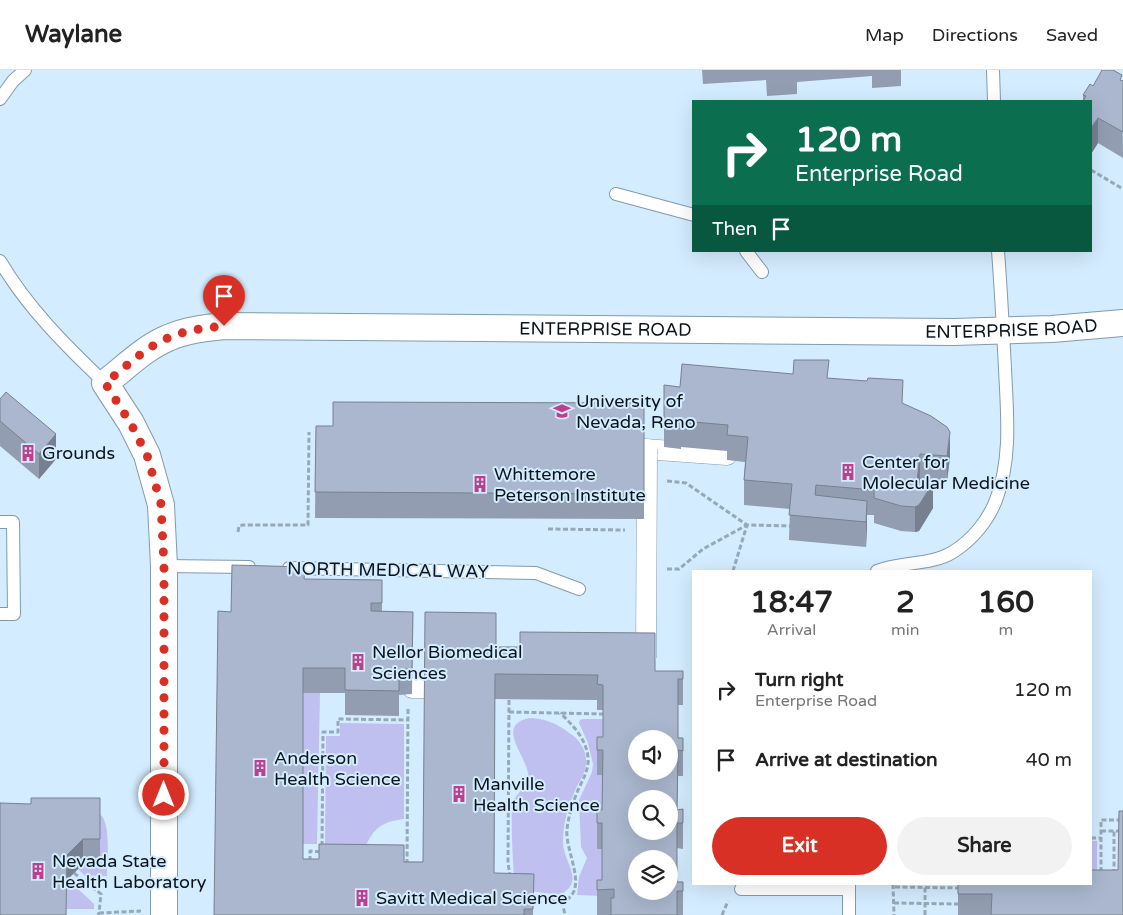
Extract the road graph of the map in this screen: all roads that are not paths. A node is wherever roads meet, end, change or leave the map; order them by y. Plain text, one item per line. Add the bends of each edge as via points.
1 (26, 70) edge
2 (993, 70) edge
3 (0, 99) edge
4 (994, 100) edge
5 (616, 194) dead end
6 (692, 213) edge
7 (747, 252) edge
8 (998, 252) edge
9 (0, 261) edge
10 (762, 272) dead end
11 (1123, 323) edge
12 (1003, 331) junction
13 (105, 383) junction
14 (728, 455) edge
15 (6, 522) edge
16 (164, 566) junction
17 (258, 568) edge
18 (278, 568) edge
19 (879, 570) edge
20 (579, 589) dead end
21 (0, 614) edge
22 (646, 658) edge
23 (849, 886) edge
24 (741, 889) dead end
25 (154, 913) edge
26 (849, 915) edge

1 - 3 lane
2 - 4 lane
5 - 6 lane
7 - 10 lane
8 - 12 lane
9 - 13 lane via 10,279 48,326
11 - 12 street, ENTERPRISE ROAD
12 - 13 street, ENTERPRISE ROAD via 224,326 167,338
12 - 19 lane via 1006,447 996,500 985,520 953,552 925,562
13 - 16 street via 131,424 156,480 161,504
14 - 22 street, bridge via 646,449
15 - 21 lane via 14,614
16 - 17 lane
16 - 25 street
18 - 20 lane, NORTH MEDICAL WAY via 536,573
23 - 24 lane
23 - 26 lane

